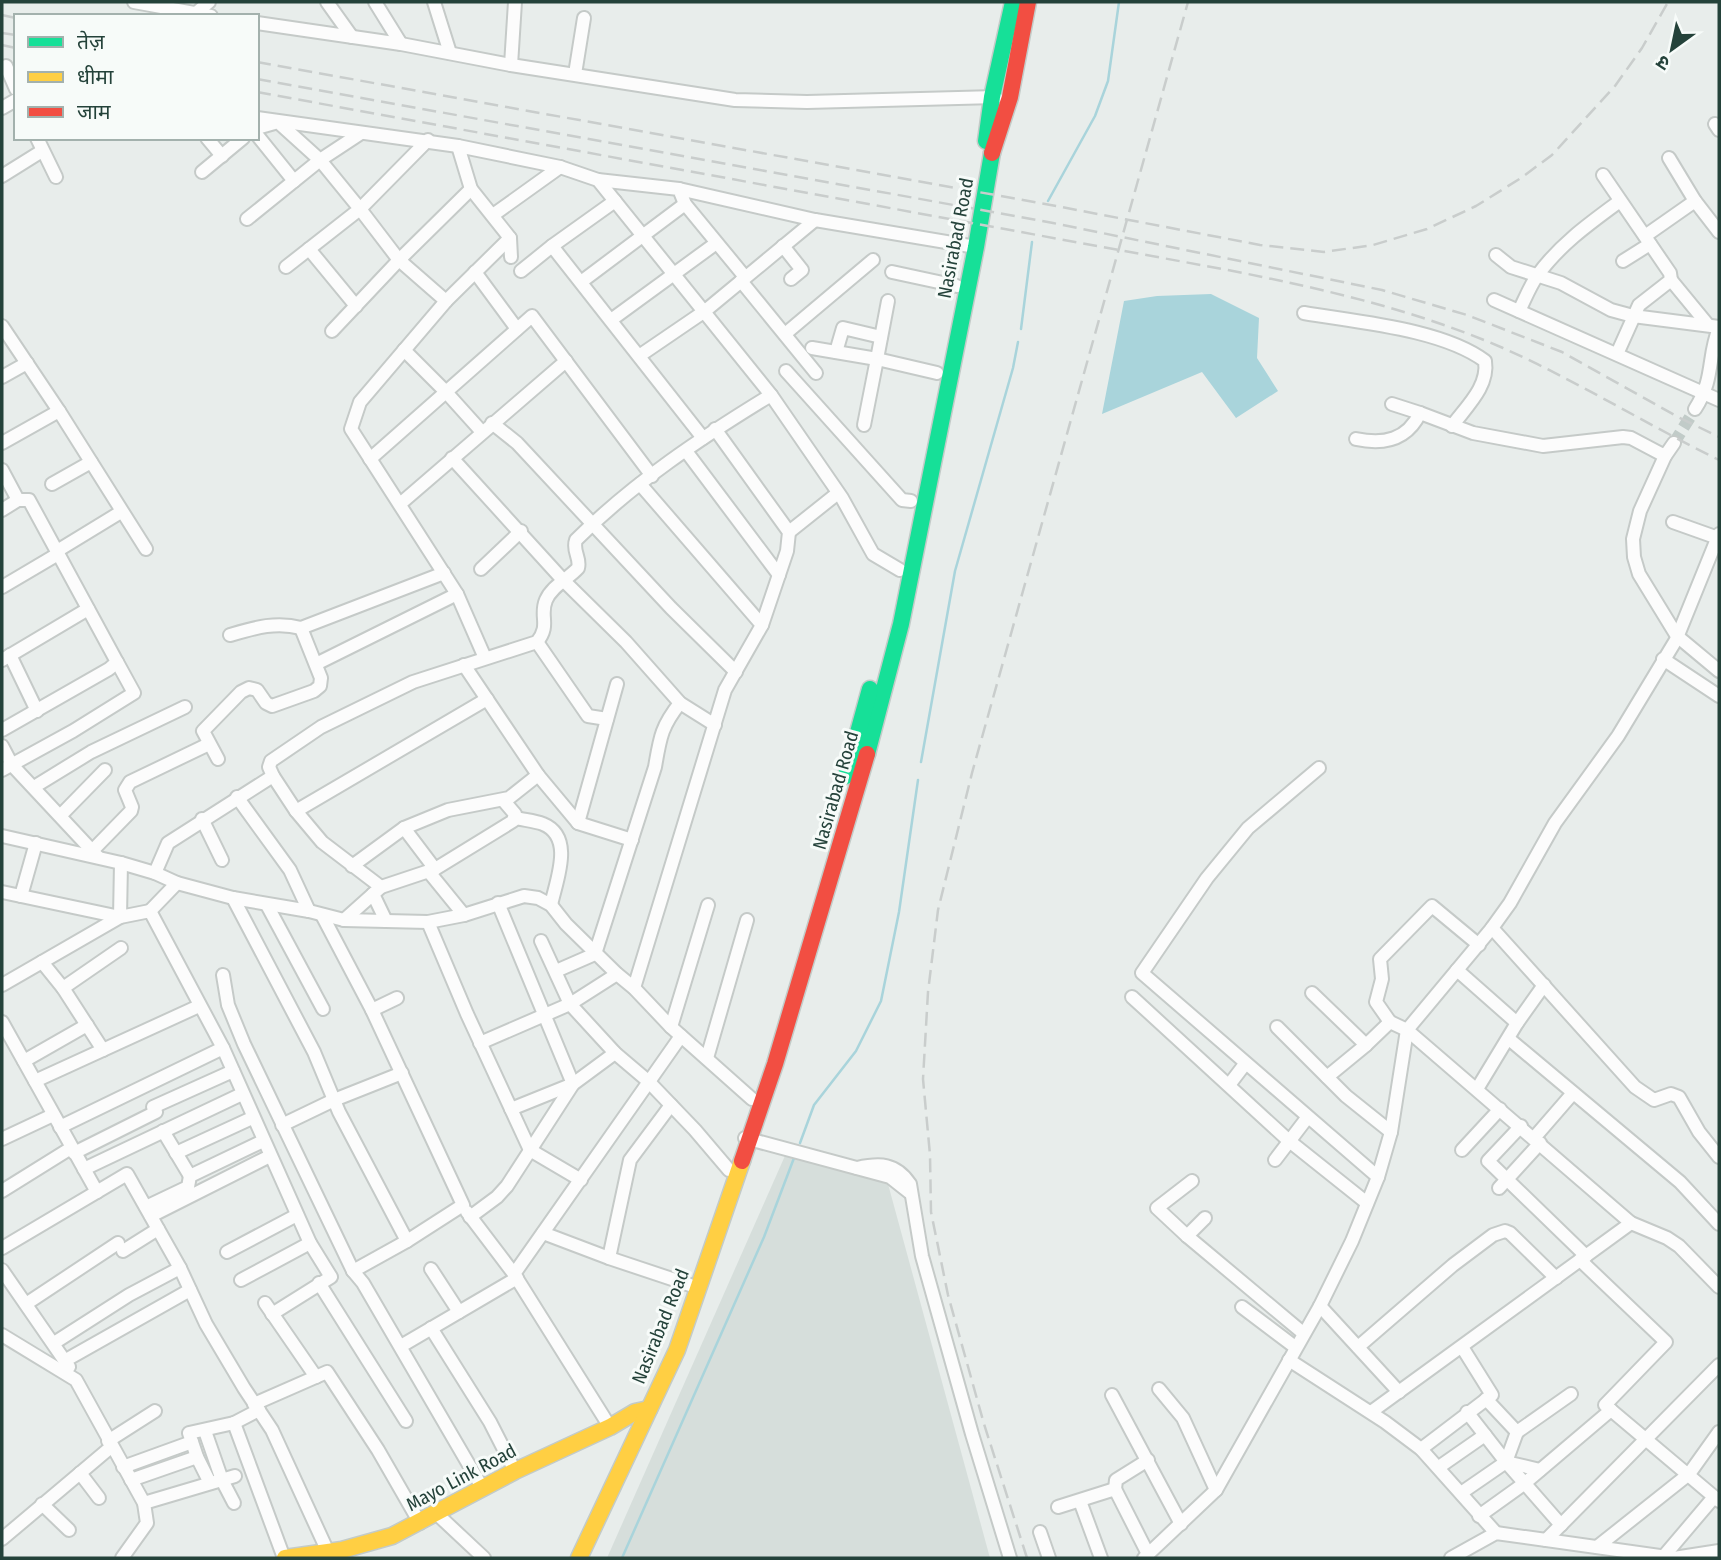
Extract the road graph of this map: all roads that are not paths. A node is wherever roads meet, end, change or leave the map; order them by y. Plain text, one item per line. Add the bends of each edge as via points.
1 (134, 2) edge
2 (209, 2) edge
3 (327, 2) edge
4 (375, 2) edge
5 (433, 2) edge
6 (515, 2) edge
7 (1028, 2) edge
8 (1016, 12) edge
9 (196, 13) junction
10 (201, 14) edge
11 (584, 18) dead end
12 (259, 23) edge
13 (352, 37) junction
14 (401, 44) junction
15 (450, 53) junction
16 (511, 65) junction
17 (8, 67) edge
18 (575, 75) junction
19 (14, 84) edge
20 (992, 97) junction
21 (1010, 97) junction
22 (259, 118) edge
23 (278, 122) junction
24 (259, 127) edge
25 (360, 133) junction
26 (259, 137) edge
27 (209, 140) edge
28 (241, 140) edge
29 (428, 140) junction
30 (40, 144) edge
31 (458, 146) junction
32 (222, 156) junction
33 (1669, 158) dead end
34 (320, 160) junction
35 (560, 167) junction
36 (202, 172) dead end
37 (1603, 175) dead end
38 (2, 176) edge
39 (56, 177) dead end
40 (598, 180) junction
41 (294, 181) junction
42 (471, 189) junction
43 (678, 189) junction
44 (615, 201) junction
45 (1620, 201) junction
46 (1695, 201) junction
47 (685, 204) junction
48 (360, 209) junction
49 (492, 215) junction
50 (247, 219) dead end
51 (815, 220) junction
52 (1719, 232) edge
53 (643, 235) junction
54 (510, 238) junction
55 (1648, 240) junction
56 (715, 244) junction
57 (552, 246) junction
58 (783, 246) junction
59 (971, 247) junction
60 (309, 249) junction
61 (1496, 256) dead end
62 (511, 257) dead end
63 (399, 260) junction
64 (873, 260) dead end
65 (1623, 261) dead end
66 (286, 267) dead end
67 (521, 271) dead end
68 (475, 272) junction
69 (892, 272) dead end
70 (675, 275) junction
71 (1536, 276) junction
72 (743, 279) junction
73 (791, 279) dead end
74 (1671, 280) junction
75 (581, 282) junction
76 (957, 286) junction
77 (1494, 300) dead end
78 (446, 301) junction
79 (888, 301) dead end
80 (356, 306) junction
81 (705, 311) junction
82 (1519, 311) junction
83 (1304, 313) dead end
84 (1633, 316) junction
85 (611, 320) junction
86 (2, 326) edge
87 (1715, 326) edge
88 (517, 329) junction
89 (332, 331) dead end
90 (785, 334) junction
91 (881, 337) junction
92 (812, 348) dead end
93 (404, 350) junction
94 (836, 352) junction
95 (1617, 354) junction
96 (639, 356) junction
97 (877, 359) junction
98 (566, 361) junction
99 (27, 363) junction
100 (1719, 365) edge
101 (786, 371) dead end
102 (816, 373) dead end
103 (937, 373) junction
104 (1710, 376) junction
105 (2, 377) edge
106 (446, 392) junction
107 (1704, 394) junction
108 (771, 395) junction
109 (1719, 400) edge
110 (1392, 404) dead end
111 (1695, 409) tunnel mouth
112 (59, 411) junction
113 (1418, 417) junction
114 (492, 424) junction
115 (864, 425) dead end
116 (1452, 426) junction
117 (715, 429) junction
118 (482, 432) junction
119 (703, 438) junction
120 (1356, 439) dead end
121 (2, 443) edge
122 (1674, 443) tunnel mouth
123 (686, 451) junction
124 (1665, 456) junction
125 (452, 458) junction
126 (370, 459) junction
127 (91, 462) junction
128 (2, 470) edge
129 (652, 476) junction
130 (52, 484) dead end
131 (640, 484) junction
132 (838, 493) junction
133 (18, 500) junction
134 (911, 501) junction
135 (400, 504) junction
136 (2, 510) edge
137 (121, 512) junction
138 (1673, 522) dead end
139 (594, 526) junction
140 (521, 531) junction
141 (789, 531) junction
142 (1718, 536) edge
143 (146, 549) dead end
144 (58, 552) junction
145 (1716, 554) edge
146 (481, 569) dead end
147 (900, 570) junction
148 (444, 573) junction
149 (779, 575) junction
150 (563, 580) junction
151 (2, 587) edge
152 (457, 594) junction
153 (88, 609) junction
154 (762, 625) junction
155 (302, 628) junction
156 (230, 635) dead end
157 (537, 642) junction
158 (1670, 648) junction
159 (6, 657) edge
160 (485, 658) junction
161 (117, 662) junction
162 (316, 664) junction
163 (464, 665) junction
164 (1719, 671) edge
165 (736, 672) junction
166 (617, 684) dead end
167 (1719, 696) edge
168 (486, 699) junction
169 (680, 704) junction
170 (185, 707) dead end
171 (37, 711) junction
172 (607, 719) junction
173 (715, 725) junction
174 (2, 730) edge
175 (209, 744) junction
176 (2, 746) edge
177 (218, 759) dead end
178 (7, 767) edge
179 (1319, 768) dead end
180 (106, 770) dead end
181 (538, 775) junction
182 (272, 776) junction
183 (34, 788) junction
184 (237, 797) junction
185 (503, 800) junction
186 (296, 811) junction
187 (61, 816) junction
188 (516, 818) junction
189 (202, 819) junction
190 (578, 823) junction
191 (404, 828) junction
192 (2, 836) edge
193 (632, 840) junction
194 (36, 843) junction
195 (96, 855) junction
196 (222, 860) dead end
197 (121, 863) junction
198 (352, 866) junction
199 (432, 871) junction
200 (155, 873) junction
201 (177, 883) junction
202 (377, 890) junction
203 (2, 892) edge
204 (21, 896) junction
205 (233, 898) junction
206 (498, 903) junction
207 (267, 905) junction
208 (551, 905) junction
209 (708, 905) dead end
210 (150, 911) junction
211 (309, 911) junction
212 (322, 915) junction
213 (464, 915) junction
214 (120, 917) junction
215 (344, 920) junction
216 (747, 920) dead end
217 (386, 921) junction
218 (428, 922) junction
219 (1492, 928) junction
220 (541, 941) dead end
221 (1479, 944) junction
222 (121, 948) dead end
223 (595, 954) junction
224 (42, 962) junction
225 (1457, 970) junction
226 (556, 971) junction
227 (617, 974) junction
228 (223, 975) dead end
229 (2, 985) edge
230 (1544, 985) junction
231 (63, 988) junction
232 (634, 988) junction
233 (1312, 993) dead end
234 (1132, 997) dead end
235 (397, 998) dead end
236 (570, 1004) junction
237 (199, 1006) junction
238 (323, 1009) dead end
239 (372, 1010) junction
240 (545, 1014) junction
241 (1390, 1022) junction
242 (2, 1023) edge
243 (1517, 1023) junction
244 (87, 1025) junction
245 (1277, 1027) dead end
246 (1407, 1030) junction
247 (676, 1032) junction
248 (1509, 1038) junction
249 (480, 1043) junction
250 (1366, 1045) junction
251 (223, 1048) junction
252 (103, 1050) junction
253 (615, 1053) junction
254 (707, 1058) junction
255 (23, 1061) junction
256 (1245, 1064) junction
257 (233, 1071) junction
258 (402, 1073) junction
259 (1327, 1077) junction
260 (35, 1081) junction
261 (648, 1082) junction
262 (573, 1084) junction
263 (1229, 1084) junction
264 (143, 1087) junction
265 (1477, 1088) junction
266 (1573, 1093) junction
267 (242, 1094) junction
268 (752, 1099) junction
269 (334, 1100) junction
270 (671, 1105) junction
271 (1500, 1108) junction
272 (511, 1109) junction
273 (155, 1110) junction
274 (202, 1113) junction
275 (53, 1115) junction
276 (253, 1118) junction
277 (1307, 1118) junction
278 (283, 1126) junction
279 (1521, 1126) junction
280 (60, 1127) junction
281 (164, 1131) junction
282 (1391, 1132) junction
283 (212, 1136) junction
284 (262, 1138) junction
285 (745, 1138) junction
286 (2, 1139) edge
287 (1288, 1140) junction
288 (1537, 1140) junction
289 (72, 1150) junction
290 (530, 1150) junction
291 (1462, 1150) dead end
292 (176, 1153) junction
293 (270, 1156) junction
294 (1719, 1157) edge
295 (1275, 1160) dead end
296 (84, 1169) junction
297 (729, 1170) junction
298 (190, 1176) junction
299 (1378, 1177) junction
300 (580, 1180) junction
301 (1192, 1181) dead end
302 (1503, 1184) junction
303 (2, 1191) edge
304 (97, 1192) junction
305 (1367, 1203) junction
306 (148, 1211) junction
307 (467, 1211) junction
308 (297, 1215) junction
309 (1205, 1218) dead end
310 (1631, 1223) junction
311 (1719, 1224) edge
312 (158, 1229) junction
313 (543, 1233) junction
314 (1187, 1236) junction
315 (407, 1241) junction
316 (310, 1243) junction
317 (2, 1248) edge
318 (226, 1252) dead end
319 (609, 1258) junction
320 (1583, 1258) junction
321 (351, 1265) junction
322 (180, 1268) junction
323 (431, 1269) dead end
324 (2, 1270) edge
325 (516, 1276) junction
326 (331, 1277) junction
327 (1556, 1278) junction
328 (241, 1280) dead end
329 (319, 1283) junction
330 (690, 1285) junction
331 (1719, 1287) edge
332 (190, 1290) junction
333 (26, 1304) junction
334 (1320, 1306) junction
335 (1242, 1307) dead end
336 (458, 1312) junction
337 (430, 1328) junction
338 (1303, 1333) junction
339 (2, 1335) edge
340 (51, 1339) junction
341 (401, 1346) junction
342 (1295, 1347) junction
343 (1359, 1347) junction
344 (1462, 1347) junction
345 (30, 1353) junction
346 (66, 1360) junction
347 (1289, 1360) junction
348 (1719, 1365) edge
349 (316, 1377) junction
350 (76, 1380) junction
351 (1158, 1389) dead end
352 (1399, 1392) junction
353 (1571, 1394) dead end
354 (1112, 1395) dead end
355 (1486, 1399) junction
356 (256, 1407) junction
357 (642, 1410) junction
358 (1611, 1410) junction
359 (155, 1411) dead end
360 (1371, 1412) junction
361 (1467, 1412) junction
362 (406, 1421) dead end
363 (233, 1423) junction
364 (610, 1427) junction
365 (205, 1431) junction
366 (1517, 1432) junction
367 (1719, 1432) edge
368 (1485, 1435) junction
369 (1646, 1439) junction
370 (192, 1442) junction
371 (110, 1444) junction
372 (1421, 1449) junction
373 (197, 1457) junction
374 (1148, 1460) junction
375 (1506, 1462) junction
376 (123, 1467) junction
377 (1439, 1467) junction
378 (1540, 1470) junction
379 (515, 1472) junction
380 (80, 1473) junction
381 (1689, 1474) junction
382 (131, 1480) junction
383 (222, 1480) junction
384 (1525, 1483) junction
385 (483, 1489) junction
386 (1115, 1489) junction
387 (1216, 1490) junction
388 (1461, 1493) junction
389 (99, 1498) dead end
390 (1716, 1499) edge
391 (1080, 1501) junction
392 (145, 1503) junction
393 (234, 1503) dead end
394 (42, 1504) junction
395 (1058, 1507) dead end
396 (438, 1514) junction
397 (1479, 1516) junction
398 (420, 1523) junction
399 (1181, 1524) junction
400 (1561, 1525) junction
401 (69, 1530) dead end
402 (1040, 1532) dead end
403 (1496, 1533) junction
404 (2, 1539) edge
405 (1546, 1540) junction
406 (1597, 1547) junction
407 (1719, 1550) edge
408 (340, 1554) edge
409 (1146, 1556) edge
410 (1664, 1556) junction
411 (305, 1557) edge
412 (122, 1558) edge
413 (284, 1558) edge
414 (484, 1558) edge
415 (569, 1558) edge
416 (579, 1558) edge
417 (1010, 1558) edge
418 (1049, 1558) edge
419 (1101, 1558) edge
420 (1451, 1558) edge

1 - 9 street
2 - 9 street
3 - 13 street
4 - 14 street
5 - 15 street
6 - 16 street
7 - 8 main road, Nasirabad Road
8 - 20 main road, Nasirabad Road
8 - 21 main road, Nasirabad Road
9 - 10 street
11 - 18 street
12 - 13 street
13 - 14 street
14 - 15 street
15 - 16 street
16 - 18 street
17 - 19 street
18 - 20 street via 764,102
20 - 21 street
20 - 59 main road, Nasirabad Road
21 - 59 main road, Nasirabad Road via 990,160
22 - 23 street
23 - 24 street
23 - 25 street
23 - 34 street
25 - 29 street
25 - 34 street
26 - 41 street
27 - 32 street
28 - 32 street
29 - 31 street
29 - 48 street
30 - 38 street
30 - 39 street
31 - 35 street
31 - 42 street
32 - 36 street
33 - 46 street
34 - 41 street
34 - 48 street
35 - 40 street
35 - 49 street
37 - 45 street
40 - 43 street
40 - 44 street
41 - 50 street
42 - 49 street
42 - 63 street
43 - 47 street
43 - 51 street
44 - 53 street
44 - 57 street
45 - 55 street
45 - 71 street via 1582,228
46 - 52 street
46 - 55 street
47 - 53 street
47 - 56 street
48 - 60 street
48 - 63 street
49 - 54 street
51 - 58 street
51 - 59 street
53 - 70 street
53 - 75 street
54 - 62 street
54 - 68 street
55 - 65 street
55 - 74 street
56 - 70 street
56 - 72 street
57 - 67 street
57 - 75 street
58 - 72 street
58 - 73 street via 802,270
59 - 76 main road, Nasirabad Road
59 - 285 main road, Nasirabad Road via 901,624 876,725 775,1063
60 - 66 street
60 - 80 street
61 - 71 street
63 - 78 street
63 - 80 street
64 - 90 street
68 - 78 street
68 - 88 street
69 - 76 street
70 - 81 street
70 - 85 street
71 - 82 street
71 - 84 street
72 - 81 street
72 - 90 street
74 - 84 street via 1646,298
74 - 87 street
75 - 85 street
76 - 103 main road, Nasirabad Road
77 - 82 street
78 - 93 street
79 - 91 street
80 - 89 street
81 - 96 street
81 - 108 street
82 - 95 street
83 - 116 street via 1416,333 1471,350 1485,361 1487,373
84 - 87 street
84 - 95 street
85 - 96 street
86 - 99 street
87 - 104 street
88 - 98 street via 533,316
88 - 106 street
90 - 102 street
91 - 94 street via 843,328
91 - 97 street
92 - 94 street
93 - 106 street
93 - 126 street via 360,402 351,429
94 - 97 street
95 - 107 street
96 - 119 street
97 - 103 street
97 - 115 street
98 - 114 street
98 - 129 street
99 - 105 street
99 - 112 street
100 - 104 street
101 - 134 street via 902,499
103 - 134 main road, Nasirabad Road
104 - 107 street
106 - 118 street
106 - 126 street
107 - 109 street
107 - 111 street
108 - 117 street
108 - 132 street
110 - 113 street
112 - 121 street
112 - 127 street
113 - 116 street
113 - 120 street via 1409,430 1384,442
114 - 118 street
114 - 139 street via 517,443
116 - 124 street via 1543,446 1631,438
117 - 119 street
117 - 141 street
118 - 125 street
119 - 123 street
122 - 124 street
123 - 129 street
123 - 149 street
124 - 158 street via 1640,511 1633,539 1639,573
125 - 135 street
125 - 140 street
126 - 135 street
127 - 130 street
127 - 137 street
128 - 133 street
129 - 131 street
131 - 139 street
131 - 154 street
132 - 141 street
132 - 147 street via 873,554
133 - 136 street
133 - 144 street via 29,500
134 - 147 main road, Nasirabad Road
135 - 148 street
137 - 143 street
137 - 144 street
138 - 142 street
139 - 150 street via 576,540 579,565
139 - 165 street
140 - 146 street
140 - 150 street
141 - 149 street
142 - 145 street
144 - 151 street
144 - 153 street
145 - 158 street
147 - 268 main road, Nasirabad Road via 795,963
148 - 152 street
148 - 155 street
149 - 154 street
150 - 157 street via 547,596 545,631
150 - 169 street
152 - 160 street
152 - 162 street
153 - 159 street
153 - 161 street
154 - 165 street
155 - 156 street via 262,625
155 - 162 street
157 - 160 street
157 - 172 street via 588,716
158 - 164 street
158 - 167 street
158 - 219 street
159 - 171 street
160 - 163 street
161 - 171 street
161 - 178 street via 134,693
162 - 175 street via 321,678 314,691 272,706 257,690 241,692 205,727 203,735
163 - 168 street
163 - 182 street via 413,682 321,727 271,761
165 - 173 street via 725,690
166 - 172 street
168 - 181 street
168 - 186 street
169 - 173 street
169 - 193 street via 666,721 659,740
170 - 183 street via 91,752
171 - 174 street
172 - 190 street
173 - 232 street
175 - 177 street
175 - 195 street via 130,782 125,790 131,811
176 - 178 street
178 - 183 street
179 - 256 street via 1248,828 1142,973
180 - 187 street
181 - 185 street
181 - 190 street
182 - 184 street
182 - 186 street
183 - 187 street
184 - 189 street
184 - 211 street via 290,870
185 - 188 street
185 - 191 street via 448,810
186 - 198 street via 322,842
187 - 195 street
188 - 199 street
188 - 208 street via 543,824 559,839 561,859
189 - 196 street
189 - 200 street via 168,843
190 - 193 street
191 - 198 street
191 - 199 street
192 - 194 street
193 - 223 street
194 - 195 street
194 - 204 street
195 - 197 street
197 - 200 street
197 - 214 street
198 - 202 street
199 - 202 street
199 - 213 street
200 - 201 street
201 - 205 street
201 - 210 street
202 - 215 street
202 - 217 street
203 - 204 street
204 - 214 street
205 - 207 street
205 - 269 street via 314,1052
206 - 208 street via 524,896
206 - 213 street
206 - 240 street
207 - 211 street
207 - 238 street
208 - 223 street
209 - 247 street
210 - 214 street
210 - 237 street
211 - 212 street
212 - 215 street
212 - 239 street
213 - 218 street
214 - 224 street
215 - 217 street
216 - 254 street
217 - 218 street
218 - 249 street
219 - 221 street
219 - 230 street
220 - 226 street
221 - 225 street
221 - 241 street via 1432,906 1380,959 1382,979 1376,1002
222 - 231 street
223 - 226 street
223 - 227 street
224 - 229 street
224 - 231 street
225 - 243 street
225 - 246 street
226 - 236 street
227 - 232 street
227 - 236 street
228 - 278 street via 228,1006
230 - 243 street
230 - 294 street via 1646,1096 1654,1100 1671,1094 1679,1097
231 - 244 street
232 - 247 street
233 - 250 street
234 - 263 street
235 - 239 street
236 - 240 street
236 - 253 street
237 - 251 street
237 - 252 street
239 - 258 street
240 - 249 street
240 - 262 street
241 - 246 street
241 - 250 street
242 - 255 street
243 - 248 street
244 - 252 street
244 - 255 street
245 - 259 street
246 - 265 street
246 - 282 street
247 - 254 street
247 - 261 street
248 - 265 street
248 - 266 street
249 - 272 street
250 - 259 street
251 - 257 street
251 - 264 street
252 - 260 street
253 - 261 street
253 - 262 street
254 - 268 street
255 - 260 street
256 - 263 street
256 - 277 street
257 - 267 street
257 - 273 street
258 - 269 street
258 - 307 street
259 - 282 street
260 - 275 street
261 - 270 street
261 - 300 street
262 - 272 street
262 - 290 street
263 - 287 street
264 - 273 street
264 - 280 street
265 - 271 street
266 - 288 street
266 - 311 street via 1680,1182
267 - 274 street
267 - 276 street
268 - 285 main road, Nasirabad Road
269 - 278 street
269 - 315 street
270 - 297 street
270 - 319 street via 630,1160
271 - 279 street
271 - 291 street
272 - 290 street
273 - 281 street
273 - 289 street
274 - 281 street
274 - 283 street
275 - 280 street
275 - 286 street
276 - 283 street
276 - 284 street
277 - 287 street
277 - 299 street
278 - 284 street
278 - 321 street
279 - 288 street
279 - 302 street via 1488,1161
280 - 289 street
281 - 292 street
281 - 296 street
282 - 299 street
283 - 292 street
284 - 293 street
284 - 298 street
285 - 297 main road, Nasirabad Road
285 - 357 main road, Nasirabad Road via 677,1350
285 - 417 street via 857,1168 882,1164 898,1170 910,1184 922,1256
287 - 295 street
287 - 305 street
288 - 302 street
288 - 310 street
289 - 296 street
289 - 303 street
290 - 300 street
290 - 307 street via 497,1197
292 - 298 street
293 - 306 street
293 - 308 street
296 - 304 street
297 - 330 main road, Nasirabad Road
298 - 306 street via 188,1187
299 - 305 street
300 - 313 street
301 - 314 street via 1157,1208
302 - 320 street
304 - 306 street via 127,1174
304 - 317 street
305 - 334 street
306 - 312 street
307 - 315 street
307 - 325 street
308 - 316 street
308 - 318 street
309 - 314 street
310 - 320 street
310 - 331 street via 1679,1246
312 - 322 street
312 - 333 street
313 - 319 street
313 - 325 street
314 - 338 street
315 - 321 street
316 - 326 street
316 - 328 street
319 - 330 street
320 - 327 street
320 - 358 street via 1666,1342 1605,1405
321 - 326 street
321 - 341 street
322 - 332 street
322 - 340 street
323 - 336 street
324 - 333 street
325 - 336 street
325 - 364 street
326 - 329 street
327 - 343 street via 1510,1233 1500,1232 1453,1265
327 - 344 street
329 - 349 street via 268,1309
329 - 362 street
330 - 357 main road, Nasirabad Road
332 - 346 street
332 - 356 street via 205,1324
333 - 340 street
334 - 338 street
334 - 343 street
335 - 342 street
336 - 337 street
337 - 341 street
337 - 379 street
338 - 342 street
339 - 345 street
340 - 345 street
340 - 346 street
341 - 385 street
342 - 347 street
343 - 352 street
344 - 352 street
344 - 355 street via 1492,1395
345 - 350 street
346 - 350 street
347 - 360 street
347 - 387 street
348 - 369 street
349 - 356 street
349 - 398 street via 327,1372
350 - 371 street
351 - 387 street via 1183,1418
352 - 360 street
353 - 366 street
354 - 374 street
355 - 361 street
355 - 366 street
356 - 363 street
356 - 408 street
357 - 364 main road, Mayo Link Road
357 - 415 main road, Nasirabad Road via 611,1459
357 - 416 main road, Nasirabad Road
358 - 369 street
358 - 378 street
359 - 371 street
360 - 372 street
361 - 368 street
361 - 372 street
363 - 365 street
363 - 413 street
364 - 379 main road, Mayo Link Road
365 - 370 street via 189,1433
365 - 383 street
366 - 375 street
367 - 381 street
368 - 375 street
368 - 377 street
369 - 381 street
369 - 400 street
370 - 373 street
370 - 376 street
371 - 376 street
371 - 380 street
372 - 377 street
373 - 382 street
373 - 383 street
374 - 386 street via 1116,1480
374 - 399 street
375 - 378 street
375 - 384 street
375 - 388 street
376 - 382 street
377 - 388 street
378 - 384 street
379 - 385 main road, Mayo Link Road
380 - 389 street
380 - 394 street
381 - 390 street
381 - 406 street
382 - 392 street
383 - 392 street
383 - 393 street
384 - 397 street
384 - 400 street
385 - 396 main road, Mayo Link Road
386 - 391 street
386 - 409 street
387 - 399 street
388 - 397 street
390 - 410 street
391 - 395 street
391 - 419 street
392 - 412 street via 147,1523
394 - 401 street
394 - 404 street
396 - 398 main road, Mayo Link Road
396 - 414 street
397 - 403 street
398 - 408 main road, Mayo Link Road
399 - 409 street
400 - 405 street
402 - 418 street
403 - 405 street
403 - 420 street
405 - 406 street
406 - 410 street
407 - 410 street
408 - 411 main road, Mayo Link Road
411 - 413 main road, Mayo Link Road

